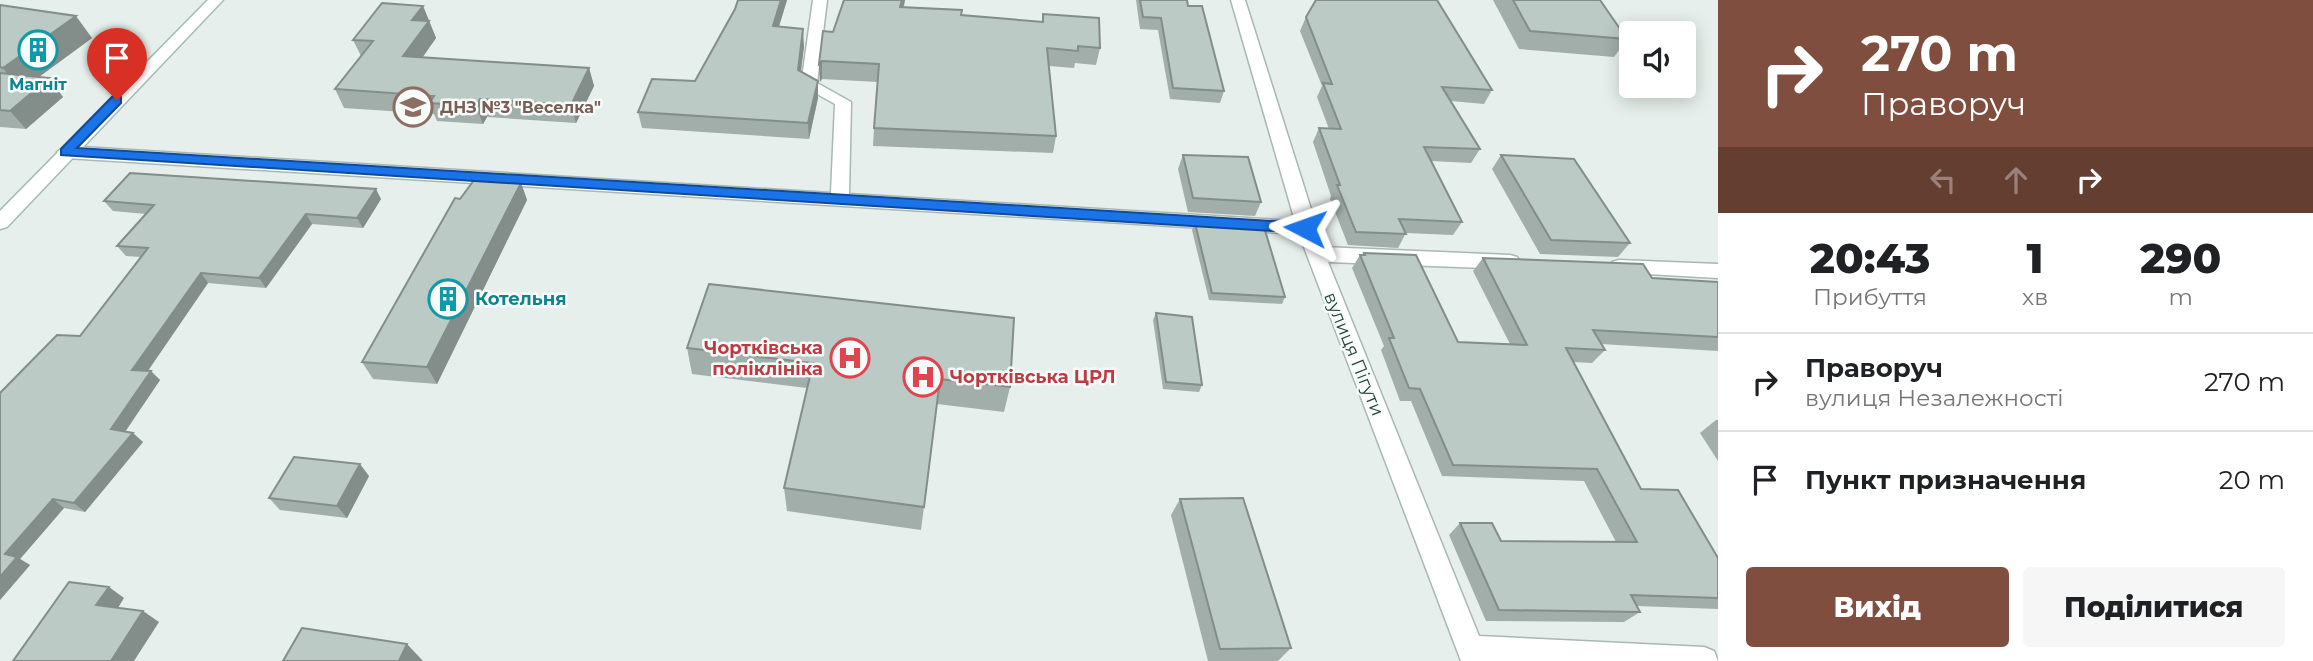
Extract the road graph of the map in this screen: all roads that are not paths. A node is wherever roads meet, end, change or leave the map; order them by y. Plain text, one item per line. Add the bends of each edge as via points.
1 (216, 0) edge
2 (820, 0) edge
3 (1238, 0) edge
4 (66, 152) junction
5 (841, 201) junction
6 (0, 222) edge
7 (1305, 228) junction
8 (1315, 254) junction
9 (1523, 263) edge
10 (1593, 265) edge
11 (1718, 271) edge
12 (1473, 655) edge
13 (1704, 661) edge

1 - 4 street
2 - 5 street via 809,85 843,102
3 - 7 street, вулиця Пігути
4 - 5 street
4 - 6 street
5 - 7 street
7 - 8 street, вулиця Пігути
8 - 9 street
8 - 12 street, вулиця Пігути
10 - 11 street
12 - 13 street

